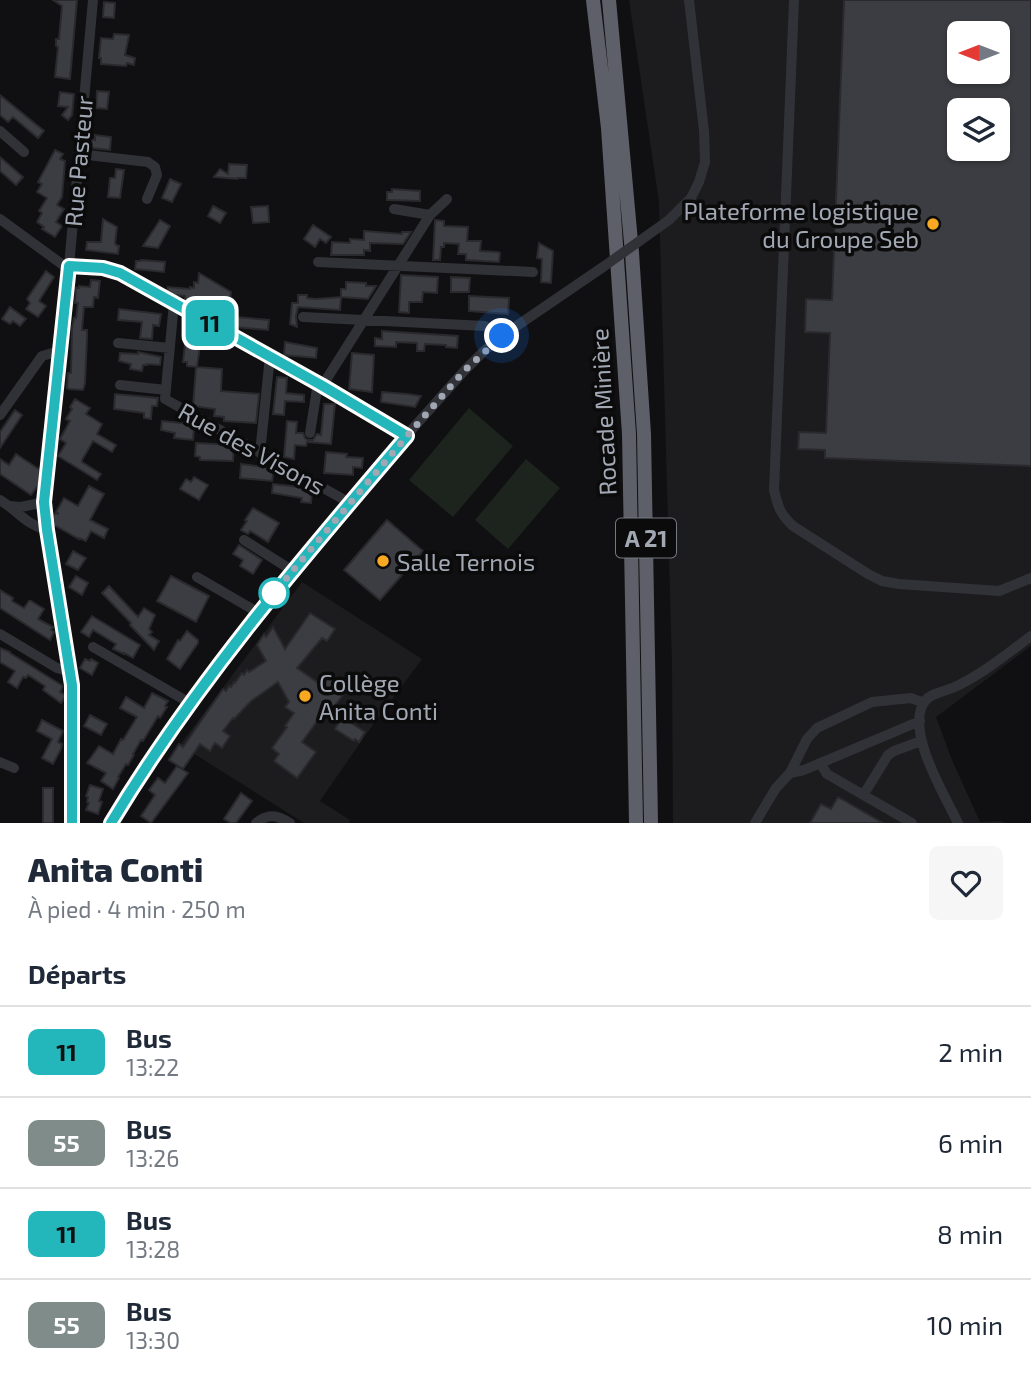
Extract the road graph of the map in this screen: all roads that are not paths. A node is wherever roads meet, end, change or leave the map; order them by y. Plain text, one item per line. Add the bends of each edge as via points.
1 (93, 0) edge
2 (593, 0) edge
3 (609, 0) edge
4 (689, 0) edge
5 (794, 0) edge
6 (0, 131) edge
7 (24, 152) dead end
8 (79, 154) junction
9 (147, 199) dead end
10 (447, 199) dead end
11 (394, 209) dead end
12 (430, 215) junction
13 (0, 219) edge
14 (318, 262) dead end
15 (400, 265) junction
16 (69, 266) junction
17 (533, 272) dead end
18 (174, 303) junction
19 (303, 317) dead end
20 (364, 320) junction
21 (502, 336) junction
22 (118, 343) dead end
23 (170, 348) junction
24 (59, 351) junction
25 (270, 356) junction
26 (120, 385) dead end
27 (321, 385) junction
28 (166, 390) junction
29 (0, 415) edge
30 (310, 433) dead end
31 (407, 436) junction
32 (260, 453) junction
33 (0, 500) edge
34 (44, 502) junction
35 (350, 503) junction
36 (10, 506) junction
37 (47, 530) junction
38 (244, 540) dead end
39 (293, 570) junction
40 (197, 577) dead end
41 (1031, 578) edge
42 (259, 613) junction
43 (0, 634) edge
44 (1031, 636) edge
45 (93, 647) dead end
46 (70, 668) junction
47 (924, 702) junction
48 (189, 705) junction
49 (920, 721) junction
50 (921, 741) junction
51 (0, 762) edge
52 (820, 763) junction
53 (13, 768) dead end
54 (790, 773) junction
55 (864, 794) junction
56 (72, 823) edge
57 (111, 823) edge
58 (256, 823) edge
59 (290, 823) edge
60 (636, 823) edge
61 (651, 823) edge
62 (755, 823) edge
63 (912, 823) edge
64 (958, 823) edge

1 - 8 street, Rue Pasteur
2 - 60 highway, Rocade Minière / A 21 via 608,128 629,435
3 - 61 highway, Rocade Minière / A 21 via 644,435
4 - 21 street, bridge via 705,162 691,198 669,220
5 - 41 street via 774,490 778,508 793,526 882,581 999,591
6 - 7 street
8 - 9 street via 152,164 157,175
8 - 16 street, Rue Pasteur
10 - 12 street
11 - 12 street
12 - 15 street
13 - 16 street
14 - 15 street
15 - 17 street
15 - 20 street
16 - 18 street via 114,270
16 - 24 street, Rue Pasteur
18 - 23 street, Rue des Visons
18 - 25 street
19 - 20 street
20 - 21 street via 485,326
20 - 27 street
21 - 31 street
22 - 23 street
23 - 28 street, Rue des Visons
24 - 29 street via 42,356
24 - 34 street, Rue Pasteur
25 - 27 street
25 - 32 street
26 - 28 street
27 - 30 street
27 - 31 street
28 - 32 street, Rue des Visons via 165,399
31 - 35 street
32 - 35 street, Rue des Visons
33 - 36 street
34 - 36 street
34 - 37 street, Rue Pasteur
35 - 39 street
36 - 37 street
37 - 46 street, Rue Pasteur
38 - 39 street
39 - 42 street
40 - 42 street
42 - 48 street
43 - 46 street via 57,668
44 - 47 street via 983,673
45 - 48 street
46 - 56 street, Rue Pasteur
47 - 49 street
47 - 54 street via 911,698 872,702 817,728
48 - 57 street
49 - 50 street
49 - 52 street
50 - 55 street via 888,755
50 - 64 street
51 - 53 street
52 - 54 street
52 - 55 street via 827,774
54 - 62 street
55 - 63 street
58 - 59 street via 273,815

